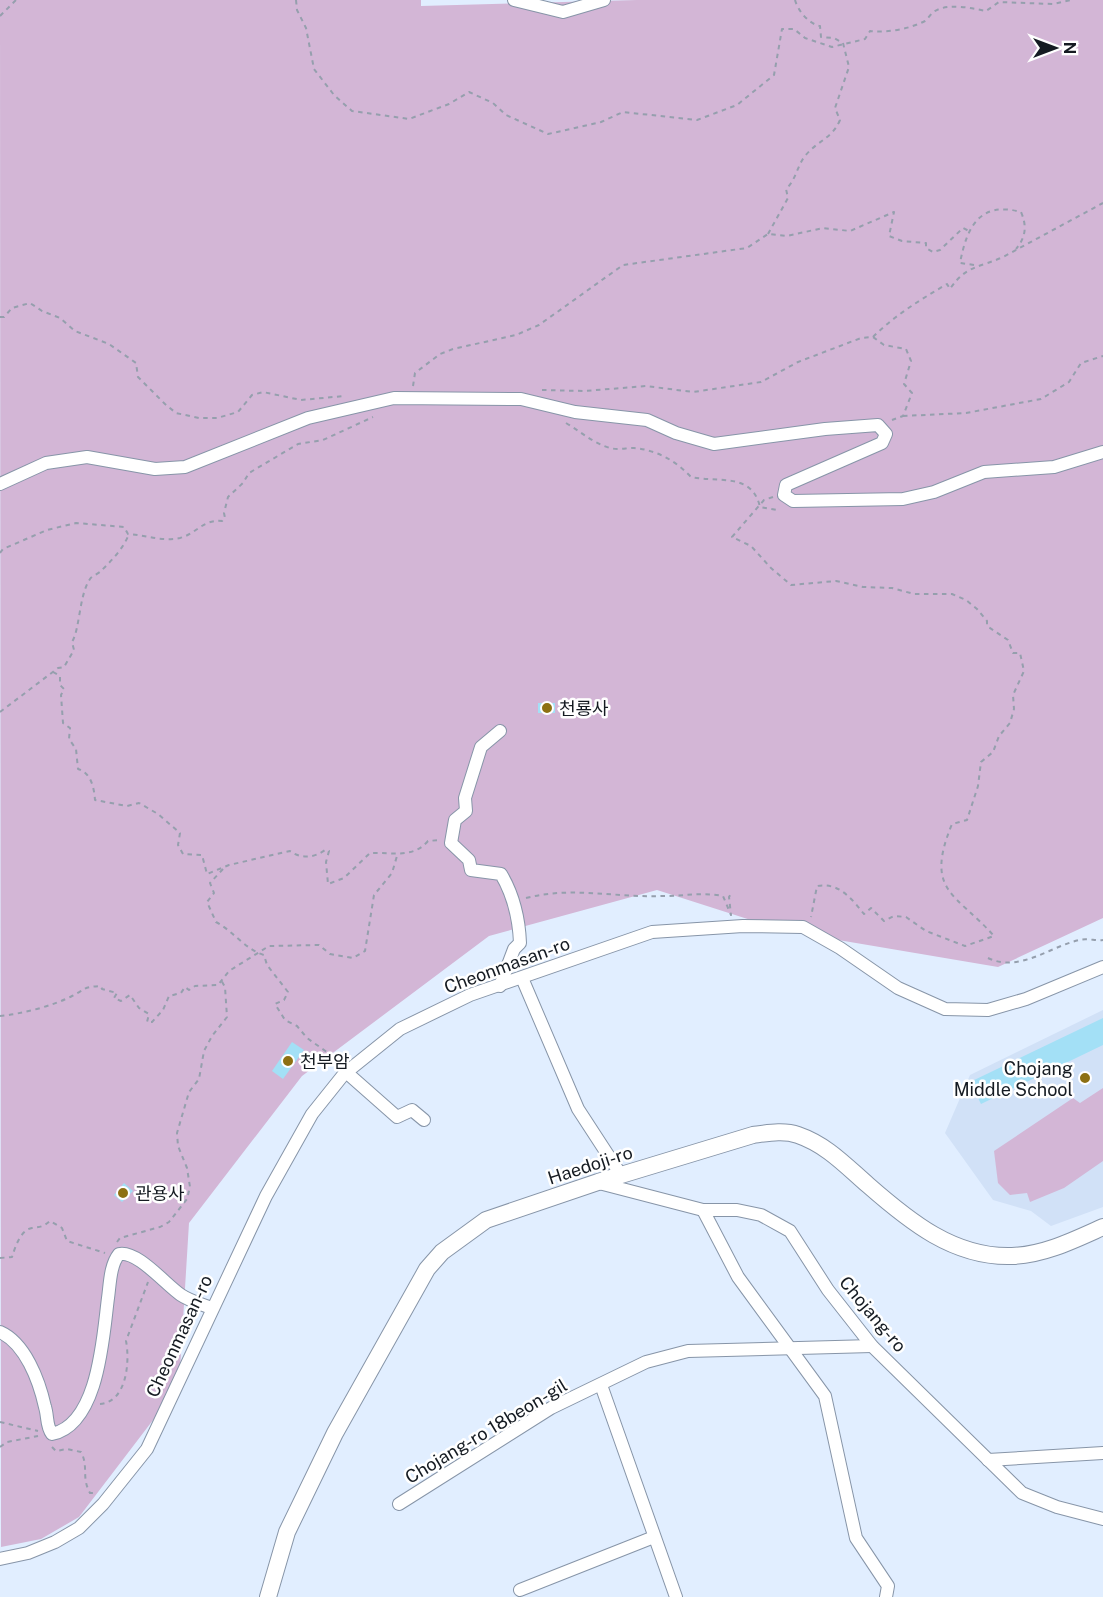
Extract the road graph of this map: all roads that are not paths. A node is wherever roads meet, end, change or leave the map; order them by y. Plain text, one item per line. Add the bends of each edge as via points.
1 (514, 0) edge
2 (604, 0) edge
3 (550, 5) edge
4 (1103, 452) edge
5 (0, 484) edge
6 (500, 731) dead end
7 (1103, 967) edge
8 (522, 978) junction
9 (500, 987) junction
10 (349, 1070) junction
11 (424, 1120) dead end
12 (621, 1175) junction
13 (598, 1182) junction
14 (703, 1210) junction
15 (1103, 1227) edge
16 (211, 1308) junction
17 (0, 1332) edge
18 (872, 1346) junction
19 (789, 1347) junction
20 (601, 1385) junction
21 (1103, 1453) edge
22 (988, 1460) junction
23 (399, 1504) dead end
24 (1103, 1519) edge
25 (654, 1537) junction
26 (0, 1559) edge
27 (520, 1590) dead end
28 (268, 1597) edge
29 (676, 1597) edge
30 (886, 1597) edge

1 - 3 street
2 - 3 street via 563,12
4 - 5 street via 1054,467 984,472 903,500 793,501 784,495 786,485 882,442 886,434 878,425 714,444 647,420 575,412 521,399 394,398 288,425 184,467 155,469 87,457 46,463
6 - 9 street via 481,747 465,798 466,812 455,820 451,843 469,860 471,870 501,874 515,903 520,943
7 - 8 street, Cheonmasan-ro via 1026,999 988,1010 945,1010 898,988 807,929 743,926 652,932
8 - 9 street, Cheonmasan-ro
8 - 12 street via 578,1110
9 - 10 street, Cheonmasan-ro via 470,995 400,1029
10 - 11 street via 397,1116 412,1110
10 - 16 street, Cheonmasan-ro via 312,1114
12 - 13 main road, Haedoji-ro
12 - 15 main road, Haedoji-ro via 753,1135 797,1134 827,1149 921,1230 984,1255 1041,1252
13 - 14 street, Chojang-ro
13 - 28 main road, Haedoji-ro via 486,1220 462,1235 427,1269 335,1433 286,1532
14 - 18 street, Chojang-ro via 737,1209 761,1215 790,1231 828,1290
14 - 19 street via 738,1277
16 - 17 street via 180,1295 141,1261 123,1253 112,1255 101,1354 85,1405 72,1423 52,1434 43,1397 20,1346
16 - 26 street, Cheonmasan-ro via 147,1449 103,1504 79,1528 55,1542
18 - 19 street, Chojang-ro 18beon-gil
18 - 22 street, Chojang-ro
19 - 20 street, Chojang-ro 18beon-gil via 688,1352 646,1362
19 - 30 street via 825,1396 856,1538 888,1586
20 - 23 street, Chojang-ro 18beon-gil via 552,1408
20 - 25 street
21 - 22 street
22 - 24 street, Chojang-ro via 1022,1493
25 - 27 street
25 - 29 street

